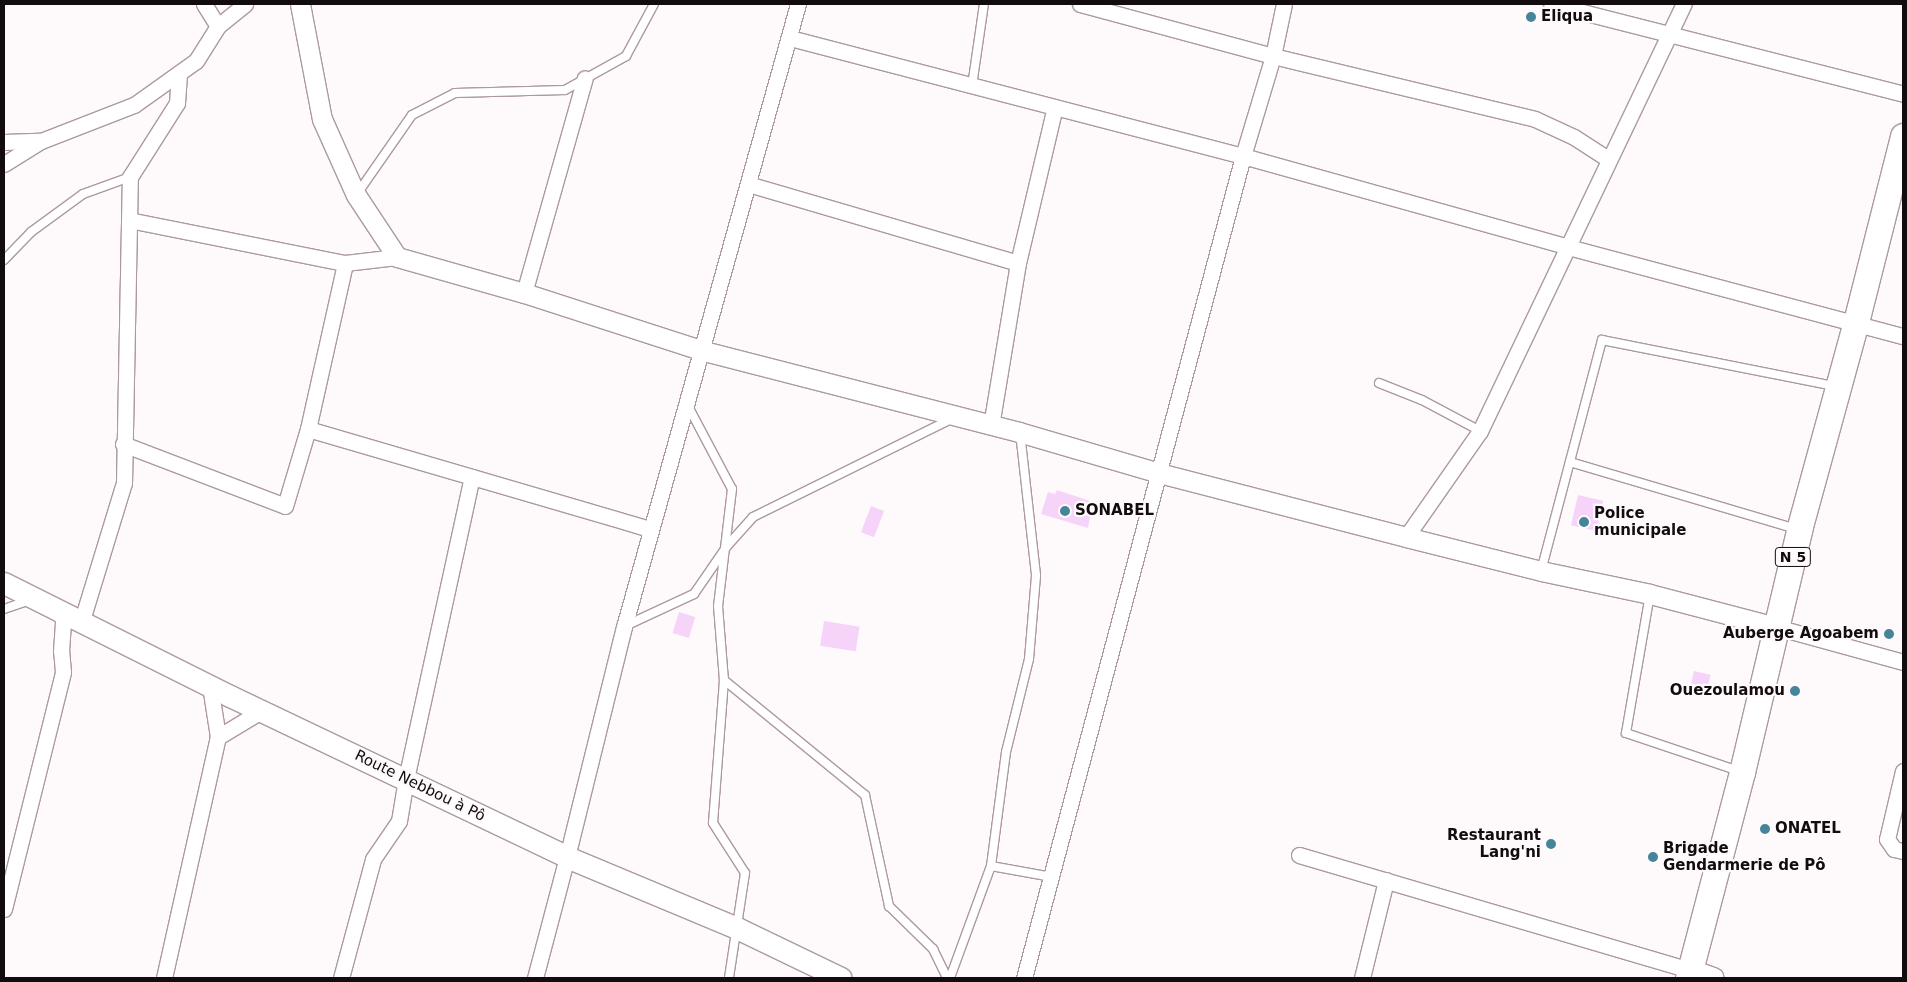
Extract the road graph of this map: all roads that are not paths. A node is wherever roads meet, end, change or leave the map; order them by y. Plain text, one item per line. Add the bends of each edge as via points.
1 (204, 4) edge
2 (245, 4) edge
3 (300, 4) edge
4 (654, 4) edge
5 (798, 4) edge
6 (984, 4) edge
7 (1080, 4) edge
8 (1284, 4) edge
9 (1551, 4) edge
10 (1684, 4) edge
11 (218, 26) junction
12 (1669, 33) junction
13 (790, 38) junction
14 (1273, 56) junction
15 (179, 73) junction
16 (585, 78) junction
17 (972, 86) junction
18 (1903, 94) edge
19 (1055, 107) junction
20 (1903, 136) edge
21 (40, 141) junction
22 (4, 142) edge
23 (1243, 156) junction
24 (1608, 159) junction
25 (4, 164) edge
26 (130, 177) junction
27 (748, 184) junction
28 (356, 195) junction
29 (129, 220) junction
30 (1568, 247) junction
31 (397, 257) junction
32 (4, 260) edge
33 (345, 263) junction
34 (1018, 263) junction
35 (524, 293) junction
36 (1856, 322) junction
37 (1903, 336) edge
38 (700, 350) junction
39 (1379, 383) dead end
40 (1838, 387) junction
41 (686, 402) junction
42 (956, 417) junction
43 (991, 426) junction
44 (308, 429) junction
45 (1480, 431) junction
46 (1020, 432) junction
47 (123, 444) junction
48 (1570, 462) junction
49 (1159, 473) junction
50 (472, 477) junction
51 (651, 529) junction
52 (1799, 530) junction
53 (1406, 537) junction
54 (727, 546) junction
55 (1541, 571) junction
56 (4, 583) edge
57 (1650, 594) junction
58 (36, 598) junction
59 (4, 609) edge
60 (61, 610) junction
61 (82, 620) junction
62 (624, 627) junction
63 (1776, 627) junction
64 (1903, 662) edge
65 (724, 680) junction
66 (210, 686) junction
67 (262, 711) junction
68 (218, 737) junction
69 (1903, 771) edge
70 (1742, 772) junction
71 (406, 778) junction
72 (1903, 851) edge
73 (1299, 855) dead end
74 (567, 857) junction
75 (991, 866) junction
76 (1052, 877) junction
77 (1386, 880) junction
78 (4, 909) edge
79 (737, 928) junction
80 (1689, 974) edge
81 (164, 978) edge
82 (340, 978) edge
83 (535, 978) edge
84 (728, 978) edge
85 (841, 978) edge
86 (949, 978) edge
87 (1024, 978) edge
88 (1362, 978) edge
89 (1713, 978) edge

1 - 11 street
2 - 11 street
3 - 28 street via 322,119
4 - 16 lane via 626,56
5 - 13 street
6 - 17 lane
7 - 14 street
8 - 14 street
9 - 12 street
10 - 12 street
11 - 15 street via 196,61
12 - 18 street
12 - 24 street
13 - 17 street
13 - 27 street
14 - 23 street
14 - 24 street via 1535,119 1574,137
15 - 21 street via 134,105
15 - 26 street via 177,103
16 - 28 lane via 565,90 455,94 412,115
16 - 35 street
17 - 19 street
19 - 23 street
19 - 34 street
20 - 36 highway, N 5
21 - 22 street
21 - 25 street
23 - 30 street
23 - 49 street
24 - 30 street
26 - 29 street
26 - 32 lane via 83,194 31,232
27 - 34 street
27 - 38 street
28 - 31 street
29 - 33 street
29 - 47 street
30 - 36 street
30 - 45 street
31 - 33 street
31 - 35 street
33 - 44 street
34 - 43 street
35 - 38 street
36 - 37 street
36 - 40 highway, N 5
38 - 41 street
38 - 42 street
39 - 45 lane via 1422,400
40 - 48 lane via 1602,340
40 - 52 highway, N 5
41 - 51 street
41 - 54 lane via 732,489
42 - 43 street
42 - 54 lane via 752,517
43 - 46 street
44 - 47 street via 285,506
44 - 50 street
45 - 53 street
46 - 49 street
46 - 75 lane via 1036,575 1029,659 1006,752
47 - 61 street via 124,483
48 - 52 lane
48 - 55 lane
49 - 53 street
49 - 76 street
50 - 51 street
50 - 71 street
51 - 62 street
52 - 63 highway, N 5
53 - 55 street
54 - 62 lane via 694,594
54 - 65 lane via 718,606
55 - 57 street
56 - 58 main road, Route Nebbou à Pô
57 - 63 street
57 - 70 lane via 1626,733
58 - 59 lane
58 - 60 main road, Route Nebbou à Pô
60 - 61 main road, Route Nebbou à Pô
60 - 78 street via 64,672
61 - 66 main road, Route Nebbou à Pô
62 - 74 street
63 - 64 street
63 - 70 highway, N 5
65 - 79 lane via 713,823 745,874
65 - 86 lane via 865,795 889,906 933,949
66 - 67 main road, Route Nebbou à Pô
66 - 68 street
67 - 68 street
67 - 71 main road, Route Nebbou à Pô
68 - 81 street
69 - 72 street via 1887,839 1894,848
70 - 80 highway, N 5
71 - 74 main road, Route Nebbou à Pô
71 - 82 street via 399,821 373,859
73 - 77 street
74 - 79 main road, Route Nebbou à Pô
74 - 83 street
75 - 76 lane
75 - 86 lane
76 - 87 street
77 - 80 street
77 - 88 street
79 - 84 lane
79 - 85 main road, Route Nebbou à Pô
80 - 89 main road

